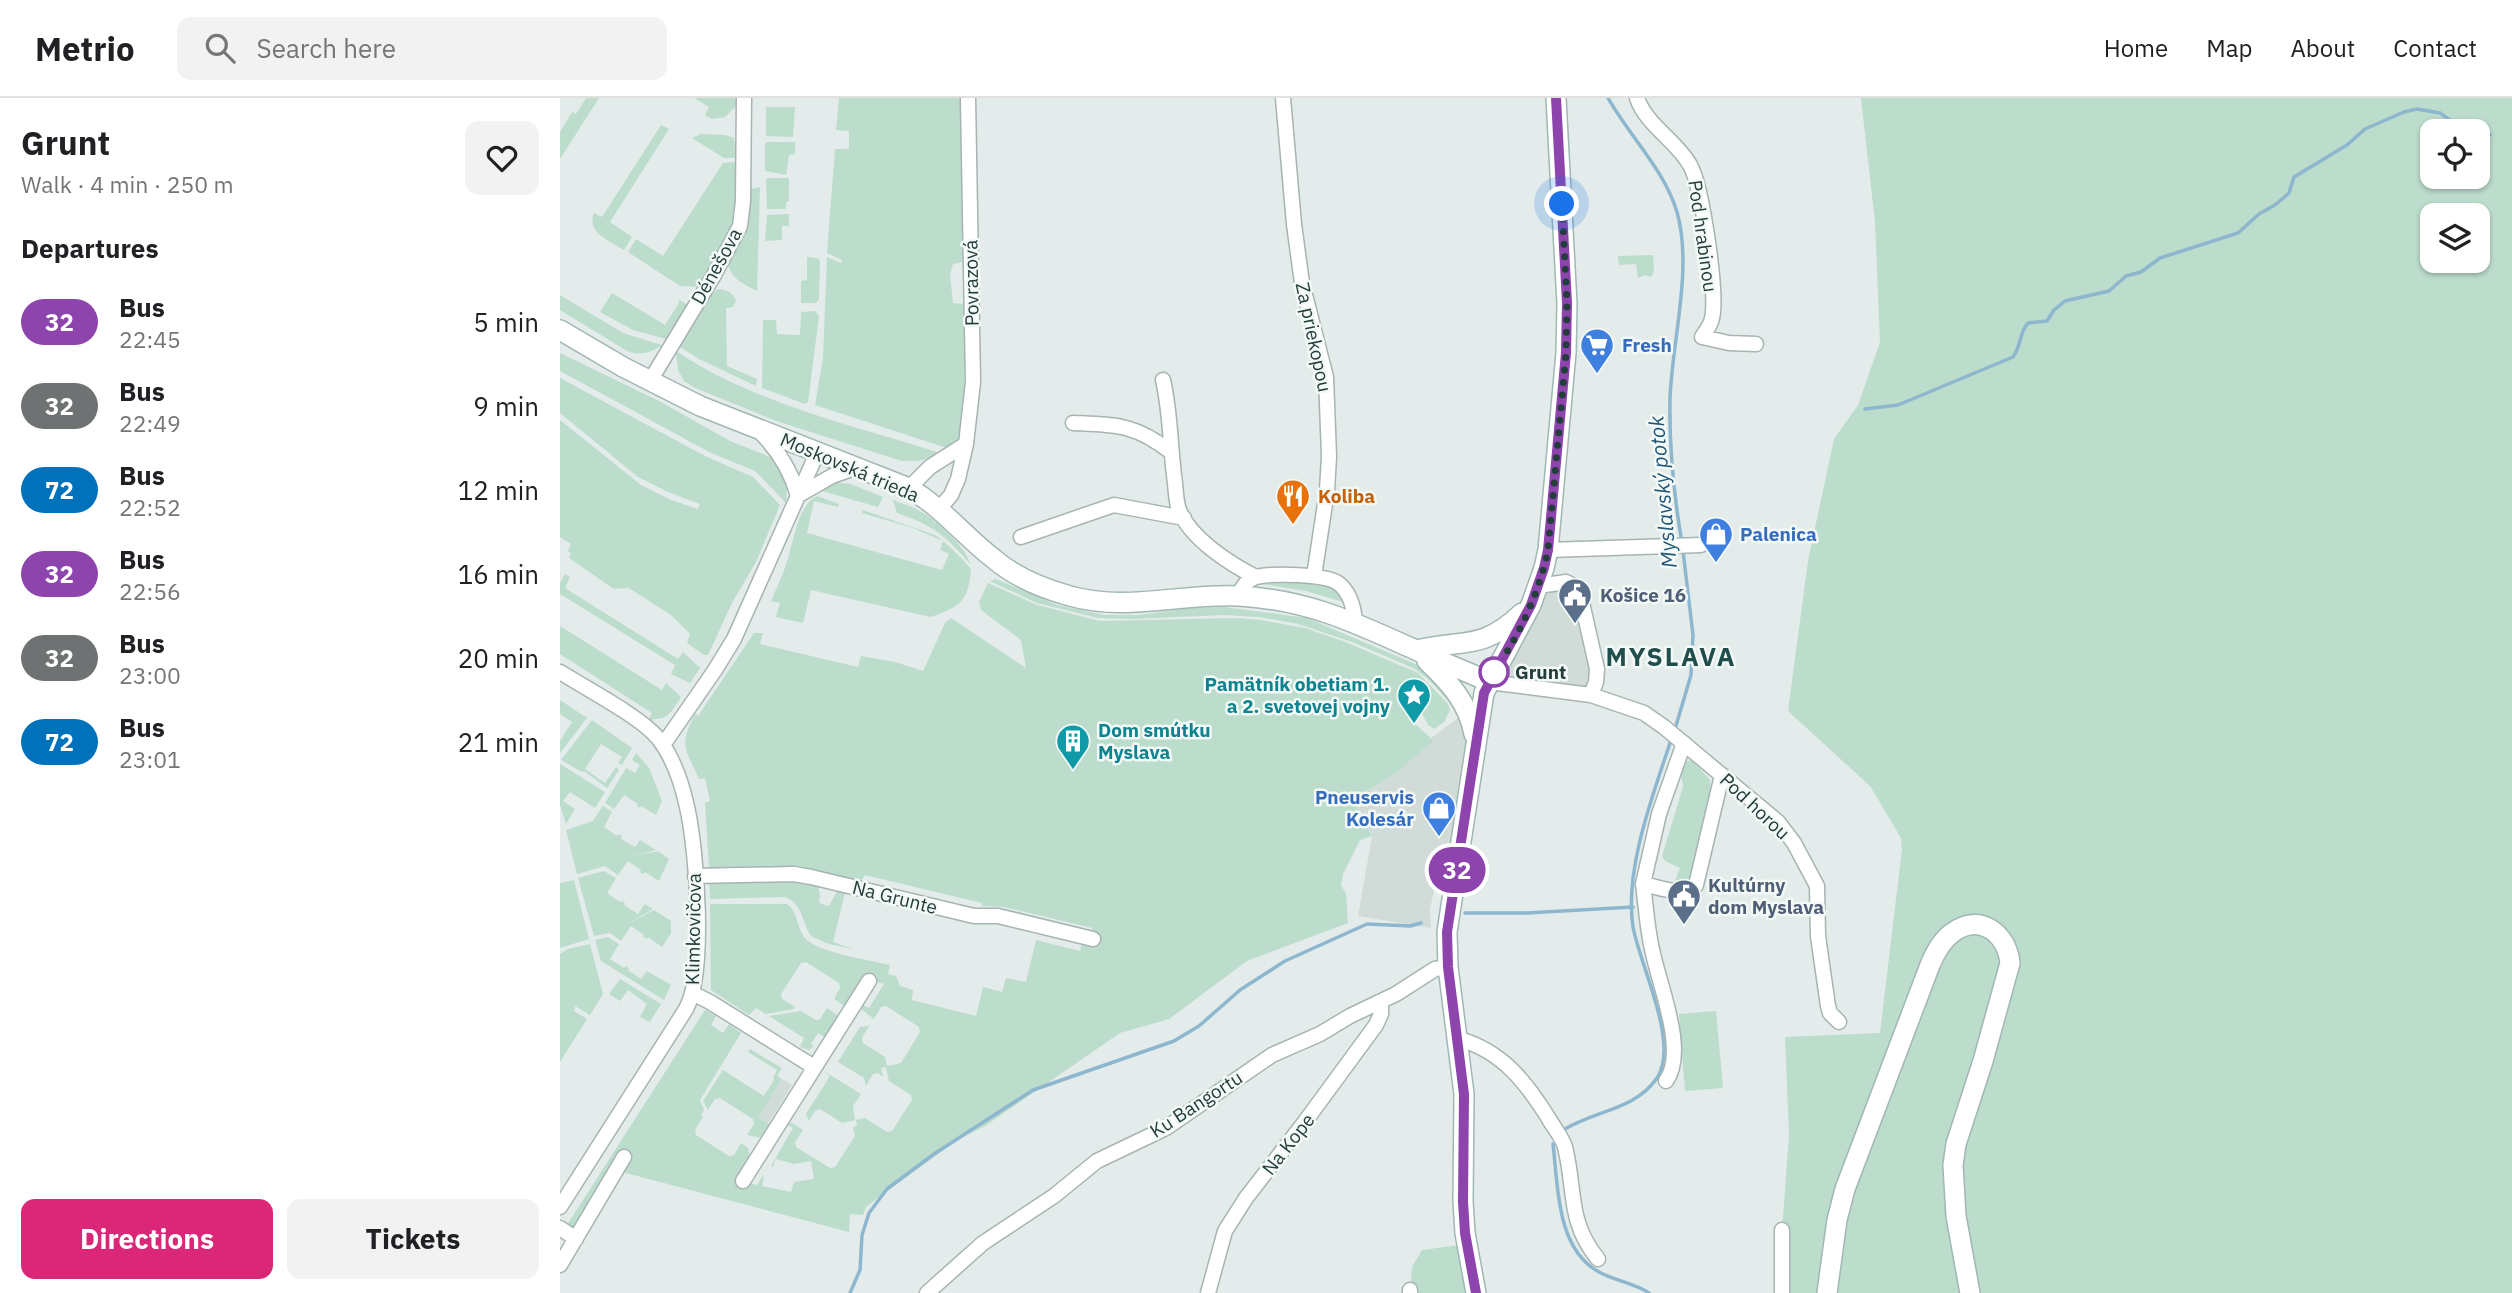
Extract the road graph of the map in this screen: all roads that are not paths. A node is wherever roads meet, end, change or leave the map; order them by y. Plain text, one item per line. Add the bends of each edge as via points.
1 (744, 98) edge
2 (968, 98) edge
3 (1283, 98) edge
4 (1556, 98) edge
5 (1637, 98) edge
6 (560, 330) edge
7 (1756, 344) dead end
8 (1163, 380) dead end
9 (650, 381) junction
10 (1073, 423) dead end
11 (756, 428) junction
12 (966, 444) junction
13 (818, 451) junction
14 (1171, 452) junction
15 (858, 467) junction
16 (909, 488) junction
17 (798, 496) junction
18 (940, 508) junction
19 (1184, 518) junction
20 (1021, 537) dead end
21 (1701, 545) dead end
22 (1548, 550) junction
23 (1314, 576) junction
24 (1256, 577) junction
25 (1538, 586) junction
26 (1238, 596) junction
27 (1531, 605) junction
28 (1356, 622) junction
29 (1416, 650) junction
30 (560, 672) edge
31 (1489, 682) junction
32 (1591, 695) junction
33 (1681, 741) junction
34 (663, 745) junction
35 (1476, 748) junction
36 (1723, 775) junction
37 (695, 876) junction
38 (1643, 884) junction
39 (1093, 939) dead end
40 (1448, 967) junction
41 (869, 981) dead end
42 (692, 996) junction
43 (1381, 1002) junction
44 (1839, 1022) dead end
45 (1458, 1039) junction
46 (814, 1067) junction
47 (1666, 1081) dead end
48 (624, 1157) dead end
49 (743, 1181) dead end
50 (560, 1207) edge
51 (560, 1228) edge
52 (1782, 1230) dead end
53 (576, 1239) junction
54 (1598, 1259) dead end
55 (560, 1265) edge
56 (927, 1293) edge
57 (1208, 1293) edge
58 (1476, 1293) edge
59 (1782, 1293) edge
60 (1826, 1293) edge
61 (1970, 1293) edge

1 - 9 street, Dénešova via 740,226
2 - 12 street, Povrazová via 973,382
3 - 23 street, Za priekopou via 1302,283 1326,377 1327,491
4 - 22 street via 1567,303
5 - 7 street, Pod hrabinou via 1644,113 1689,162 1699,187 1713,313 1702,337
6 - 9 street, Moskovská trieda
8 - 14 street
9 - 11 street, Moskovská trieda
10 - 14 street via 1114,424 1141,431
11 - 13 street, Moskovská trieda
11 - 17 street via 782,458
12 - 16 street via 930,467
12 - 18 street, Povrazová via 956,488
13 - 15 street, Moskovská trieda
13 - 17 street
14 - 19 street
15 - 16 street, Moskovská trieda
15 - 17 street
16 - 18 street, Moskovská trieda
17 - 34 street via 734,639
18 - 26 street, Moskovská trieda via 994,560 1071,597 1118,603
19 - 20 street via 1114,505
19 - 24 street via 1210,548
21 - 22 street
22 - 25 street
23 - 24 street
23 - 28 street via 1345,590
24 - 26 street via 1244,584
25 - 27 street
25 - 32 street via 1566,582 1578,589 1597,669
26 - 28 street, Moskovská trieda via 1299,603
27 - 29 street via 1487,639
27 - 31 street
28 - 29 street, Moskovská trieda
29 - 31 street, Moskovská trieda
29 - 35 street, Moskovská trieda via 1459,695 1469,713
30 - 34 street, Klimkovičova via 645,726
31 - 32 street, Pod horou
31 - 35 street
32 - 33 street, Pod horou via 1644,713
33 - 36 street, Pod horou
33 - 38 street
34 - 37 street, Klimkovičova via 687,806
35 - 40 street via 1448,919
36 - 38 street via 1696,885 1681,891
36 - 44 street, Pod horou via 1788,833 1817,886 1818,936 1828,1006
37 - 39 street, Na Grunte via 794,874
37 - 42 street, Klimkovičova via 697,953
38 - 47 street via 1650,942 1671,1017 1673,1065
40 - 43 street, Ku Bangortu via 1434,969
40 - 45 street
41 - 46 street
42 - 46 street via 702,997
42 - 50 street, Klimkovičova
43 - 56 street, Ku Bangortu via 1272,1055 1166,1128 1097,1161 983,1243
43 - 57 street, Na Kope via 1376,1026 1225,1231
45 - 54 street via 1502,1059 1542,1108 1564,1143 1575,1217
45 - 58 street via 1464,1094 1465,1233
46 - 49 street
48 - 53 street
51 - 53 street
52 - 59 street
53 - 55 street
60 - 61 street via 1846,1189 1930,965 1946,938 1973,925 2001,936 2010,963 1953,1165 1956,1216

